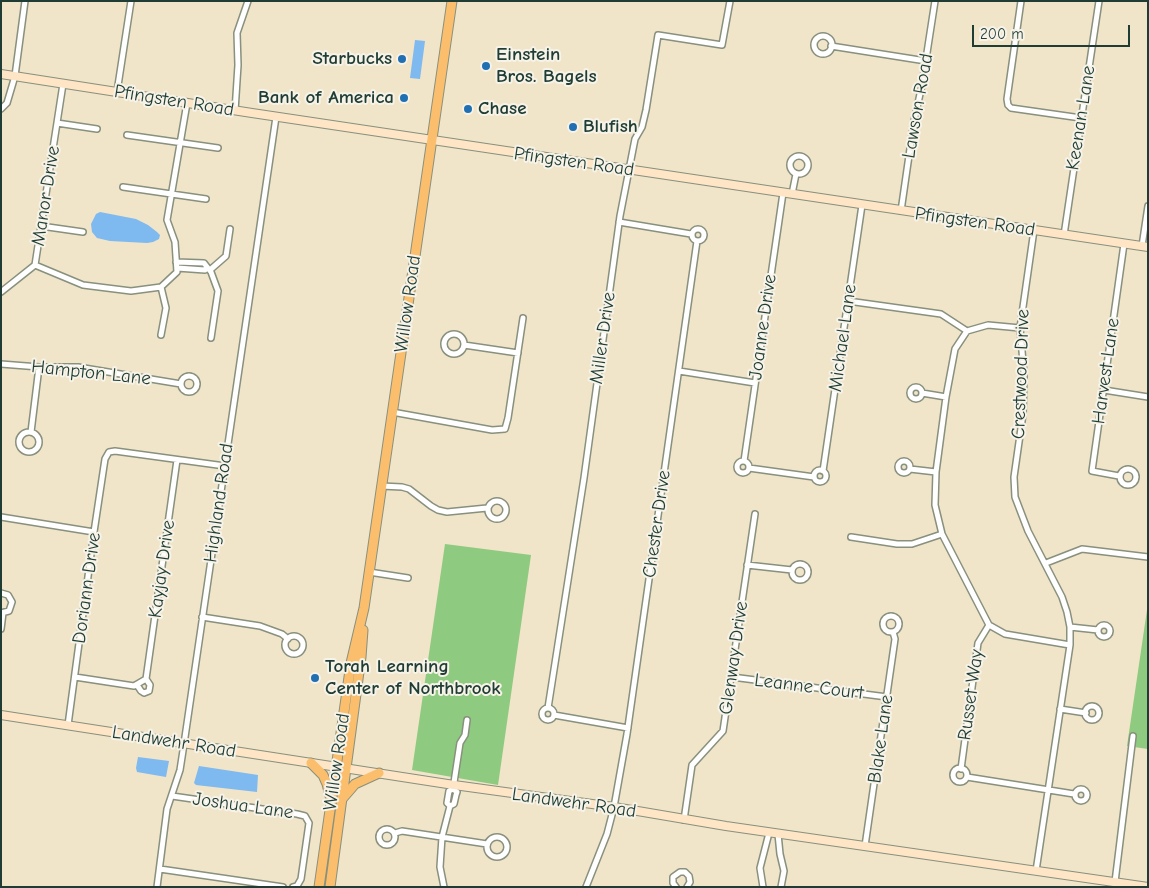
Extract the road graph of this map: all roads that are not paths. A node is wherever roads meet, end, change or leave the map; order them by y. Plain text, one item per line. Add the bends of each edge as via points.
1 (25, 1) edge
2 (131, 1) edge
3 (248, 1) edge
4 (452, 1) edge
5 (730, 1) edge
6 (935, 1) edge
7 (1021, 1) edge
8 (1099, 1) edge
9 (831, 46) dead end
10 (926, 61) junction
11 (1, 74) edge
12 (15, 76) junction
13 (63, 84) junction
14 (117, 92) junction
15 (187, 103) junction
16 (1, 109) edge
17 (235, 111) junction
18 (276, 117) junction
19 (1081, 118) junction
20 (57, 123) junction
21 (97, 129) dead end
22 (127, 135) dead end
23 (432, 140) junction
24 (180, 143) junction
25 (218, 148) dead end
26 (628, 170) junction
27 (796, 174) dead end
28 (123, 187) dead end
29 (783, 193) junction
30 (171, 194) junction
31 (792, 194) junction
32 (206, 199) dead end
33 (862, 205) junction
34 (1148, 206) edge
35 (901, 211) junction
36 (619, 222) junction
37 (41, 226) junction
38 (230, 230) dead end
39 (1034, 230) junction
40 (83, 232) dead end
41 (692, 234) junction
42 (1064, 235) junction
43 (698, 241) junction
44 (1124, 244) junction
45 (1145, 247) edge
46 (176, 262) junction
47 (35, 265) junction
48 (177, 268) junction
49 (208, 269) junction
50 (161, 287) junction
51 (1, 292) edge
52 (848, 301) junction
53 (524, 318) dead end
54 (1020, 328) junction
55 (968, 331) junction
56 (161, 335) dead end
57 (211, 338) dead end
58 (464, 345) dead end
59 (518, 353) junction
60 (1, 364) edge
61 (40, 367) junction
62 (678, 371) junction
63 (755, 383) junction
64 (181, 384) dead end
65 (1104, 390) junction
66 (922, 393) dead end
67 (946, 397) junction
68 (1148, 397) edge
69 (392, 412) junction
70 (31, 432) junction
71 (177, 460) junction
72 (744, 461) junction
73 (225, 466) junction
74 (749, 468) junction
75 (910, 469) dead end
76 (823, 471) junction
77 (936, 472) junction
78 (1119, 476) dead end
79 (814, 477) junction
80 (381, 486) junction
81 (488, 508) dead end
82 (755, 514) dead end
83 (1, 517) edge
84 (94, 532) junction
85 (942, 534) junction
86 (852, 537) dead end
87 (1148, 557) edge
88 (1046, 563) junction
89 (747, 565) junction
90 (792, 570) dead end
91 (369, 572) junction
92 (408, 578) dead end
93 (1, 593) edge
94 (2, 613) edge
95 (202, 617) junction
96 (989, 625) junction
97 (1070, 627) junction
98 (1, 629) edge
99 (1098, 630) dead end
100 (893, 632) dead end
101 (288, 639) dead end
102 (1070, 645) junction
103 (74, 677) junction
104 (732, 677) junction
105 (146, 679) junction
106 (137, 685) junction
107 (887, 697) junction
108 (548, 708) junction
109 (1060, 709) junction
110 (1086, 712) dead end
111 (1, 715) edge
112 (554, 715) junction
113 (467, 720) dead end
114 (68, 725) junction
115 (628, 728) junction
116 (1134, 736) dead end
117 (184, 744) junction
118 (311, 763) junction
119 (341, 767) junction
120 (961, 768) junction
121 (378, 773) junction
122 (967, 777) junction
123 (453, 787) junction
124 (1048, 789) junction
125 (1074, 794) dead end
126 (172, 796) junction
127 (342, 799) junction
128 (331, 804) junction
129 (614, 807) junction
130 (684, 820) junction
131 (395, 833) dead end
132 (769, 833) junction
133 (778, 834) junction
134 (442, 836) junction
135 (488, 844) dead end
136 (865, 846) junction
137 (160, 868) junction
138 (1036, 871) junction
139 (1115, 882) junction
140 (157, 887) edge
141 (282, 887) edge
142 (293, 887) edge
143 (319, 887) edge
144 (330, 887) edge
145 (444, 887) edge
146 (586, 887) edge
147 (676, 887) edge
148 (687, 887) edge
149 (763, 887) edge
150 (782, 887) edge
151 (1148, 887) edge

1 - 12 street
2 - 14 street
3 - 17 street via 237,33
4 - 23 main road, Willow Road
5 - 26 street, Miller Drive via 722,45 658,36 646,110
6 - 10 street, Lawson Road
7 - 19 street via 1008,105
8 - 19 street, Keenan Lane
9 - 10 street
10 - 35 street, Lawson Road
11 - 12 main road, Pfingsten Road
12 - 13 main road, Pfingsten Road
12 - 16 street via 7,103
13 - 14 main road, Pfingsten Road
13 - 20 street, Manor Drive
14 - 15 main road, Pfingsten Road
15 - 17 main road, Pfingsten Road
15 - 24 street
17 - 18 main road, Pfingsten Road
18 - 23 main road, Pfingsten Road
18 - 73 street, Highland Road
19 - 42 street, Keenan Lane
20 - 21 street
20 - 37 street, Manor Drive
22 - 24 street
23 - 26 main road, Pfingsten Road
23 - 69 main road, Willow Road
24 - 25 street
24 - 30 street
26 - 29 main road, Pfingsten Road
26 - 36 street, Miller Drive
27 - 31 street
28 - 30 street
29 - 31 main road, Pfingsten Road
29 - 63 street, Joanne Drive
30 - 32 street
30 - 46 street via 167,220 175,242
31 - 33 main road, Pfingsten Road
33 - 35 main road, Pfingsten Road
33 - 52 street, Michael Lane
34 - 45 street
35 - 39 main road, Pfingsten Road
36 - 41 street
36 - 108 street, Miller Drive
37 - 40 street
37 - 47 street, Manor Drive
38 - 49 street via 226,256
39 - 42 main road, Pfingsten Road
39 - 54 street, Crestwood Drive
41 - 43 street
41 - 43 street via 697,228 703,232 703,239
42 - 44 main road, Pfingsten Road
43 - 62 street, Chester Drive
44 - 45 main road, Pfingsten Road
44 - 65 street, Harvest Lane
46 - 48 street
46 - 49 street via 204,264
47 - 50 street via 83,285 132,291
47 - 51 street, Manor Drive
48 - 49 street
48 - 50 street via 177,272
49 - 57 street via 218,291
50 - 56 street via 166,308
52 - 55 street via 941,314
52 - 76 street, Michael Lane
53 - 59 street
54 - 55 street via 988,326
54 - 88 street, Crestwood Drive via 1023,414 1014,476 1015,497 1028,531
55 - 67 street via 955,349
58 - 59 street
59 - 69 street via 505,429 492,430
60 - 61 street, Hampton Lane
61 - 64 street, Hampton Lane via 86,368
61 - 70 street
62 - 63 street
62 - 115 street, Chester Drive
63 - 72 street, Joanne Drive
65 - 68 street
65 - 78 street, Harvest Lane via 1092,471
66 - 67 street
67 - 77 street
69 - 80 main road, Willow Road
70 - 70 street via 23,434 18,441 26,452 34,451 39,444 37,436
71 - 73 street
71 - 84 street, Doriann Drive via 109,452 105,459
71 - 105 street, Kayjay Drive
72 - 74 street
72 - 74 street via 738,464 739,470 744,473
73 - 95 street, Highland Road
74 - 79 street
75 - 77 street
76 - 79 street via 817,471
76 - 79 street via 824,481 817,482
77 - 85 street via 935,505
80 - 81 street via 410,489 431,506 447,512
80 - 91 main road, Willow Road
82 - 89 street, Glenway Drive
83 - 84 street
84 - 103 street, Doriann Drive
85 - 86 street via 912,544
85 - 96 street
87 - 88 street via 1082,549
88 - 97 street, Crestwood Drive via 1062,597
89 - 90 street
89 - 104 street, Glenway Drive
91 - 92 street
91 - 119 main road, Willow Road via 351,663
93 - 94 street via 8,595 12,602 9,611
94 - 98 street
95 - 101 street via 260,626
95 - 117 street, Highland Road
96 - 102 street via 1005,634
96 - 120 street, Russet Way via 978,643
97 - 99 street
97 - 102 street, Crestwood Drive
100 - 107 street, Blake Lane via 895,639
102 - 109 street, Crestwood Drive
103 - 106 street, Kayjay Drive
103 - 114 street, Doriann Drive
104 - 107 street, Leanne Court
104 - 130 street, Glenway Drive via 723,731 692,765
105 - 106 street
105 - 106 street, Kayjay Drive via 149,691 144,693
107 - 136 street, Blake Lane
108 - 112 street
108 - 112 street via 542,712 544,718 549,720
109 - 110 street
109 - 124 street, Crestwood Drive
111 - 114 main road, Landwehr Road
112 - 115 street
113 - 123 street
114 - 117 main road, Landwehr Road
115 - 129 street, Chester Drive
116 - 139 street
117 - 118 main road, Landwehr Road
117 - 126 street, Highland Road
118 - 119 main road, Landwehr Road
118 - 128 main road via 323,774
119 - 121 main road, Landwehr Road
119 - 127 main road, Willow Road
119 - 128 main road, Willow Road
120 - 122 street
120 - 122 street via 954,772 954,779 960,782
121 - 123 main road, Landwehr Road
121 - 127 main road via 354,784
122 - 124 street
123 - 129 main road, Landwehr Road
123 - 134 street via 456,792 454,804 450,806
124 - 125 street
124 - 138 street, Crestwood Drive
126 - 137 street, Highland Road via 167,809
126 - 142 street, Joshua Lane via 305,816 309,823 301,879
127 - 144 main road, Willow Road
128 - 143 main road, Willow Road
129 - 130 main road, Landwehr Road
129 - 146 street, Chester Drive
130 - 132 main road, Landwehr Road
131 - 134 street
132 - 133 main road, Landwehr Road
132 - 149 street via 760,868
133 - 136 main road, Landwehr Road
133 - 150 street via 784,871
134 - 135 street
134 - 145 street via 440,867
136 - 138 main road, Landwehr Road
137 - 140 street, Highland Road
137 - 141 street
138 - 139 main road, Landwehr Road
139 - 151 main road, Landwehr Road
147 - 148 street via 673,877 685,872 690,882

